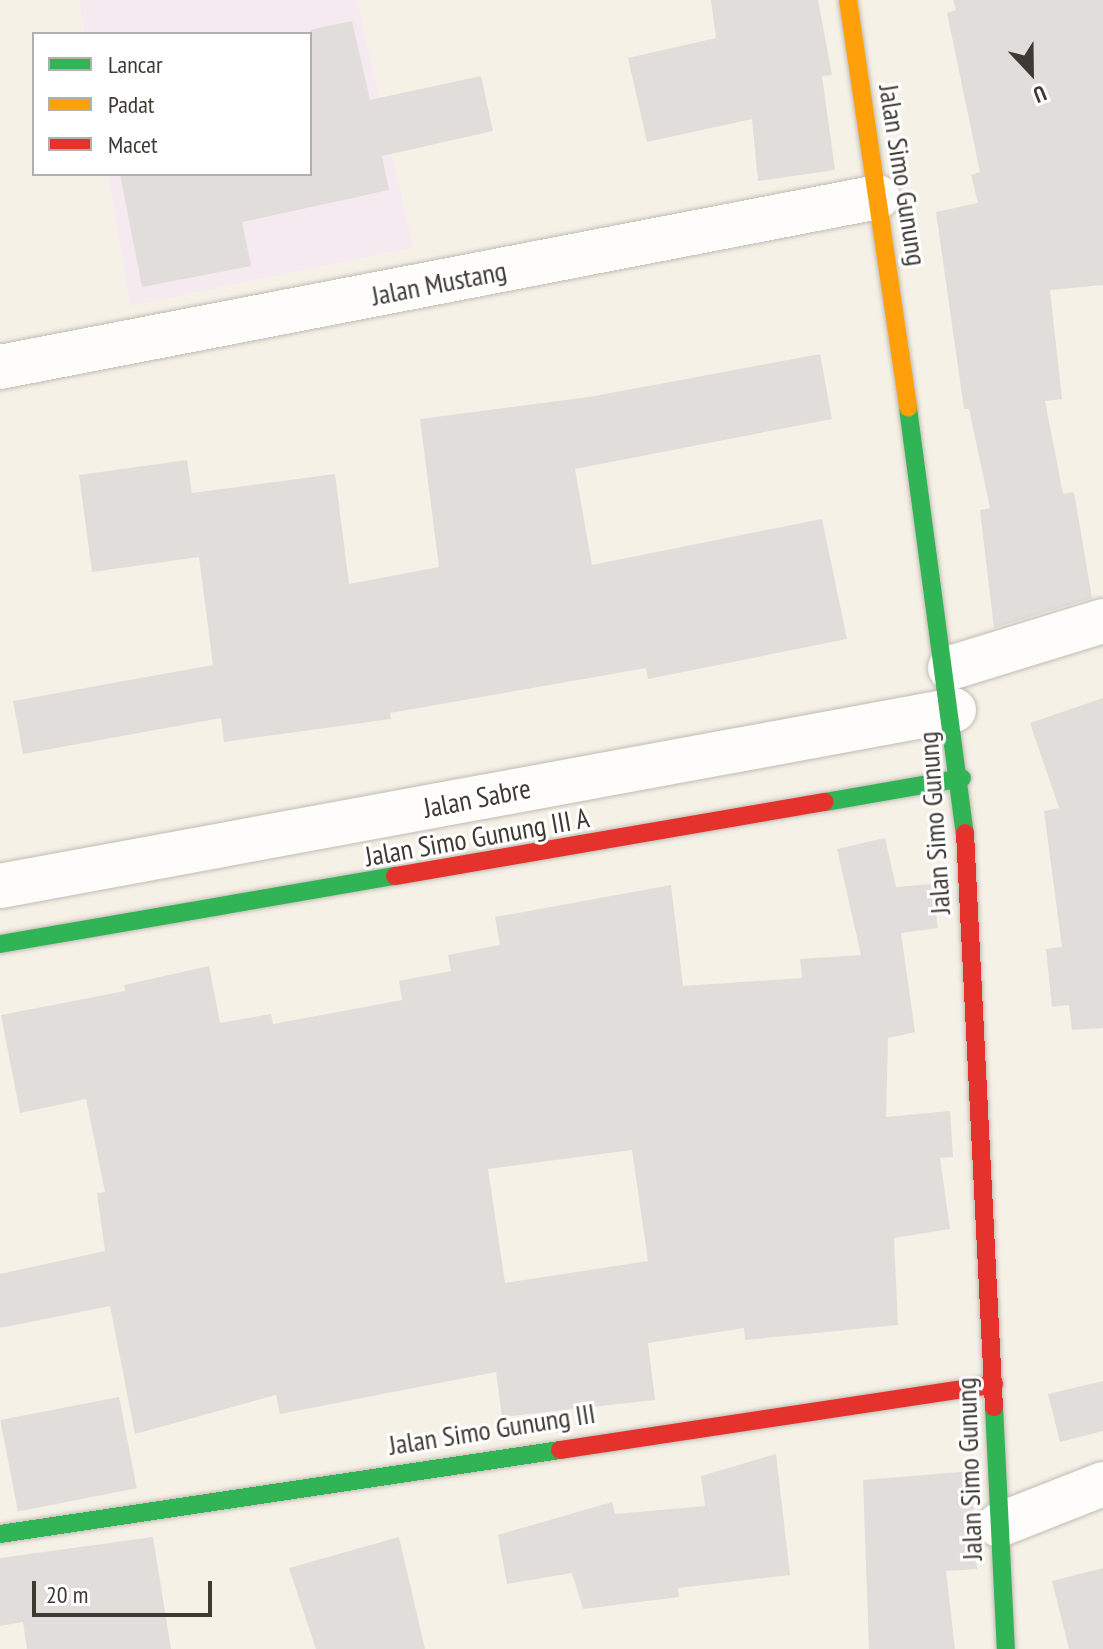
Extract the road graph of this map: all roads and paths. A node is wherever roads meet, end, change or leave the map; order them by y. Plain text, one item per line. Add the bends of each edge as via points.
1 (848, 0) edge
2 (878, 197) junction
3 (0, 367) edge
4 (1103, 621) edge
5 (950, 668) junction
6 (954, 710) junction
7 (962, 778) junction
8 (0, 886) edge
9 (0, 944) edge
10 (994, 1384) junction
11 (1103, 1484) edge
12 (999, 1525) junction
13 (0, 1534) edge
14 (1006, 1649) edge

1 - 2 street, Jalan Simo Gunung
2 - 3 street, Jalan Mustang
2 - 5 street, Jalan Simo Gunung
4 - 5 street
5 - 6 street, Jalan Simo Gunung
6 - 7 street, Jalan Simo Gunung
6 - 8 street, Jalan Sabre
7 - 9 street, Jalan Simo Gunung III A
7 - 10 street, Jalan Simo Gunung
10 - 12 street, Jalan Simo Gunung
10 - 13 street, Jalan Simo Gunung III
11 - 12 street
12 - 14 street, Jalan Simo Gunung

